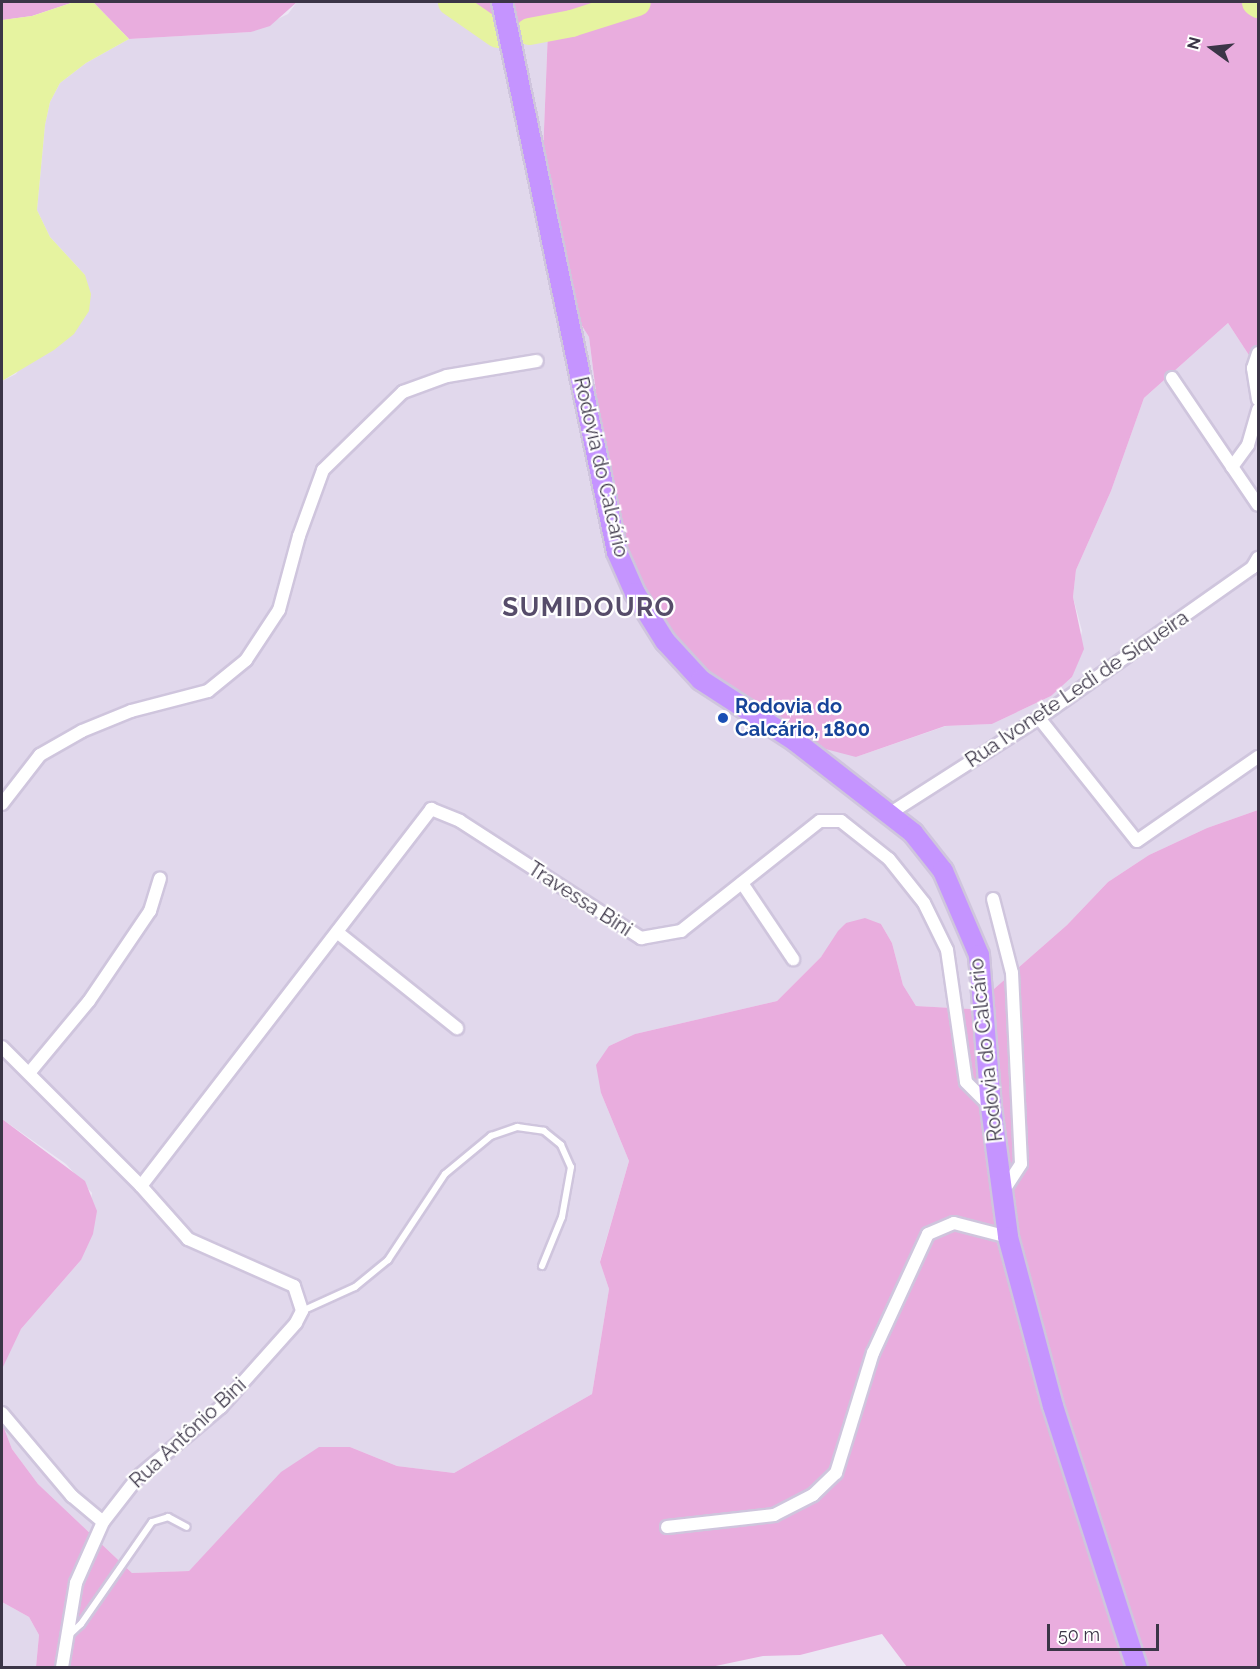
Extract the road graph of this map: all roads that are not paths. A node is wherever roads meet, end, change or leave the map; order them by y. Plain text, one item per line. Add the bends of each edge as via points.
1 (502, 2) edge
2 (1258, 352) edge
3 (537, 361) dead end
4 (1172, 378) dead end
5 (1258, 400) edge
6 (1258, 409) edge
7 (1232, 467) junction
8 (1258, 506) edge
9 (1258, 558) edge
10 (1039, 718) junction
11 (1258, 757) edge
12 (2, 804) edge
13 (889, 814) junction
14 (159, 879) dead end
15 (742, 883) junction
16 (993, 899) dead end
17 (337, 932) junction
18 (792, 959) dead end
19 (457, 1028) dead end
20 (2, 1047) edge
21 (30, 1072) junction
22 (991, 1107) junction
23 (141, 1186) junction
24 (1002, 1194) junction
25 (1008, 1237) junction
26 (542, 1266) dead end
27 (302, 1311) junction
28 (2, 1413) edge
29 (103, 1522) junction
30 (187, 1527) dead end
31 (667, 1527) dead end
32 (64, 1639) junction
33 (62, 1668) edge
34 (1137, 1668) edge

1 - 13 main road, Rodovia do Calcário via 617,552 635,593 665,641 701,680 795,741
2 - 5 street via 1253,368
3 - 12 street via 447,376 403,392 323,470 299,536 279,610 246,660 208,691 131,711 82,731 40,755
4 - 7 street
6 - 7 street via 1248,445
7 - 8 street
9 - 10 street, Rua Ivonete Ledi de Siqueira via 1252,568
10 - 11 street via 1137,841
10 - 13 street, Rua Ivonete Ledi de Siqueira
13 - 22 main road, Rodovia do Calcário via 913,833 943,870 979,955
14 - 21 street via 150,911 89,1001
15 - 17 street, Travessa Bini via 681,931 641,938 460,821 431,809
15 - 18 street
15 - 22 street, Travessa Bini via 820,821 841,821 889,859 924,903 947,950 966,1082
16 - 24 street via 1012,973 1021,1164
17 - 19 street
17 - 23 street, Travessa Bini
20 - 21 street
21 - 23 street
22 - 24 main road, Rodovia do Calcário
23 - 27 street via 189,1239 294,1286
24 - 25 main road, Rodovia do Calcário
25 - 31 street via 954,1223 928,1234 873,1353 836,1473 813,1495 774,1515
25 - 34 main road, Rodovia do Calcário via 1053,1406
26 - 27 lane via 562,1217 571,1167 561,1145 544,1131 517,1127 491,1136 445,1174 388,1260 355,1287
27 - 29 street, Rua Antônio Bini via 296,1323 221,1407 138,1477
28 - 29 street via 72,1496
29 - 32 street, Rua Antônio Bini via 76,1583
30 - 32 lane via 168,1517 152,1522 81,1624
32 - 33 street, Rua Antônio Bini

